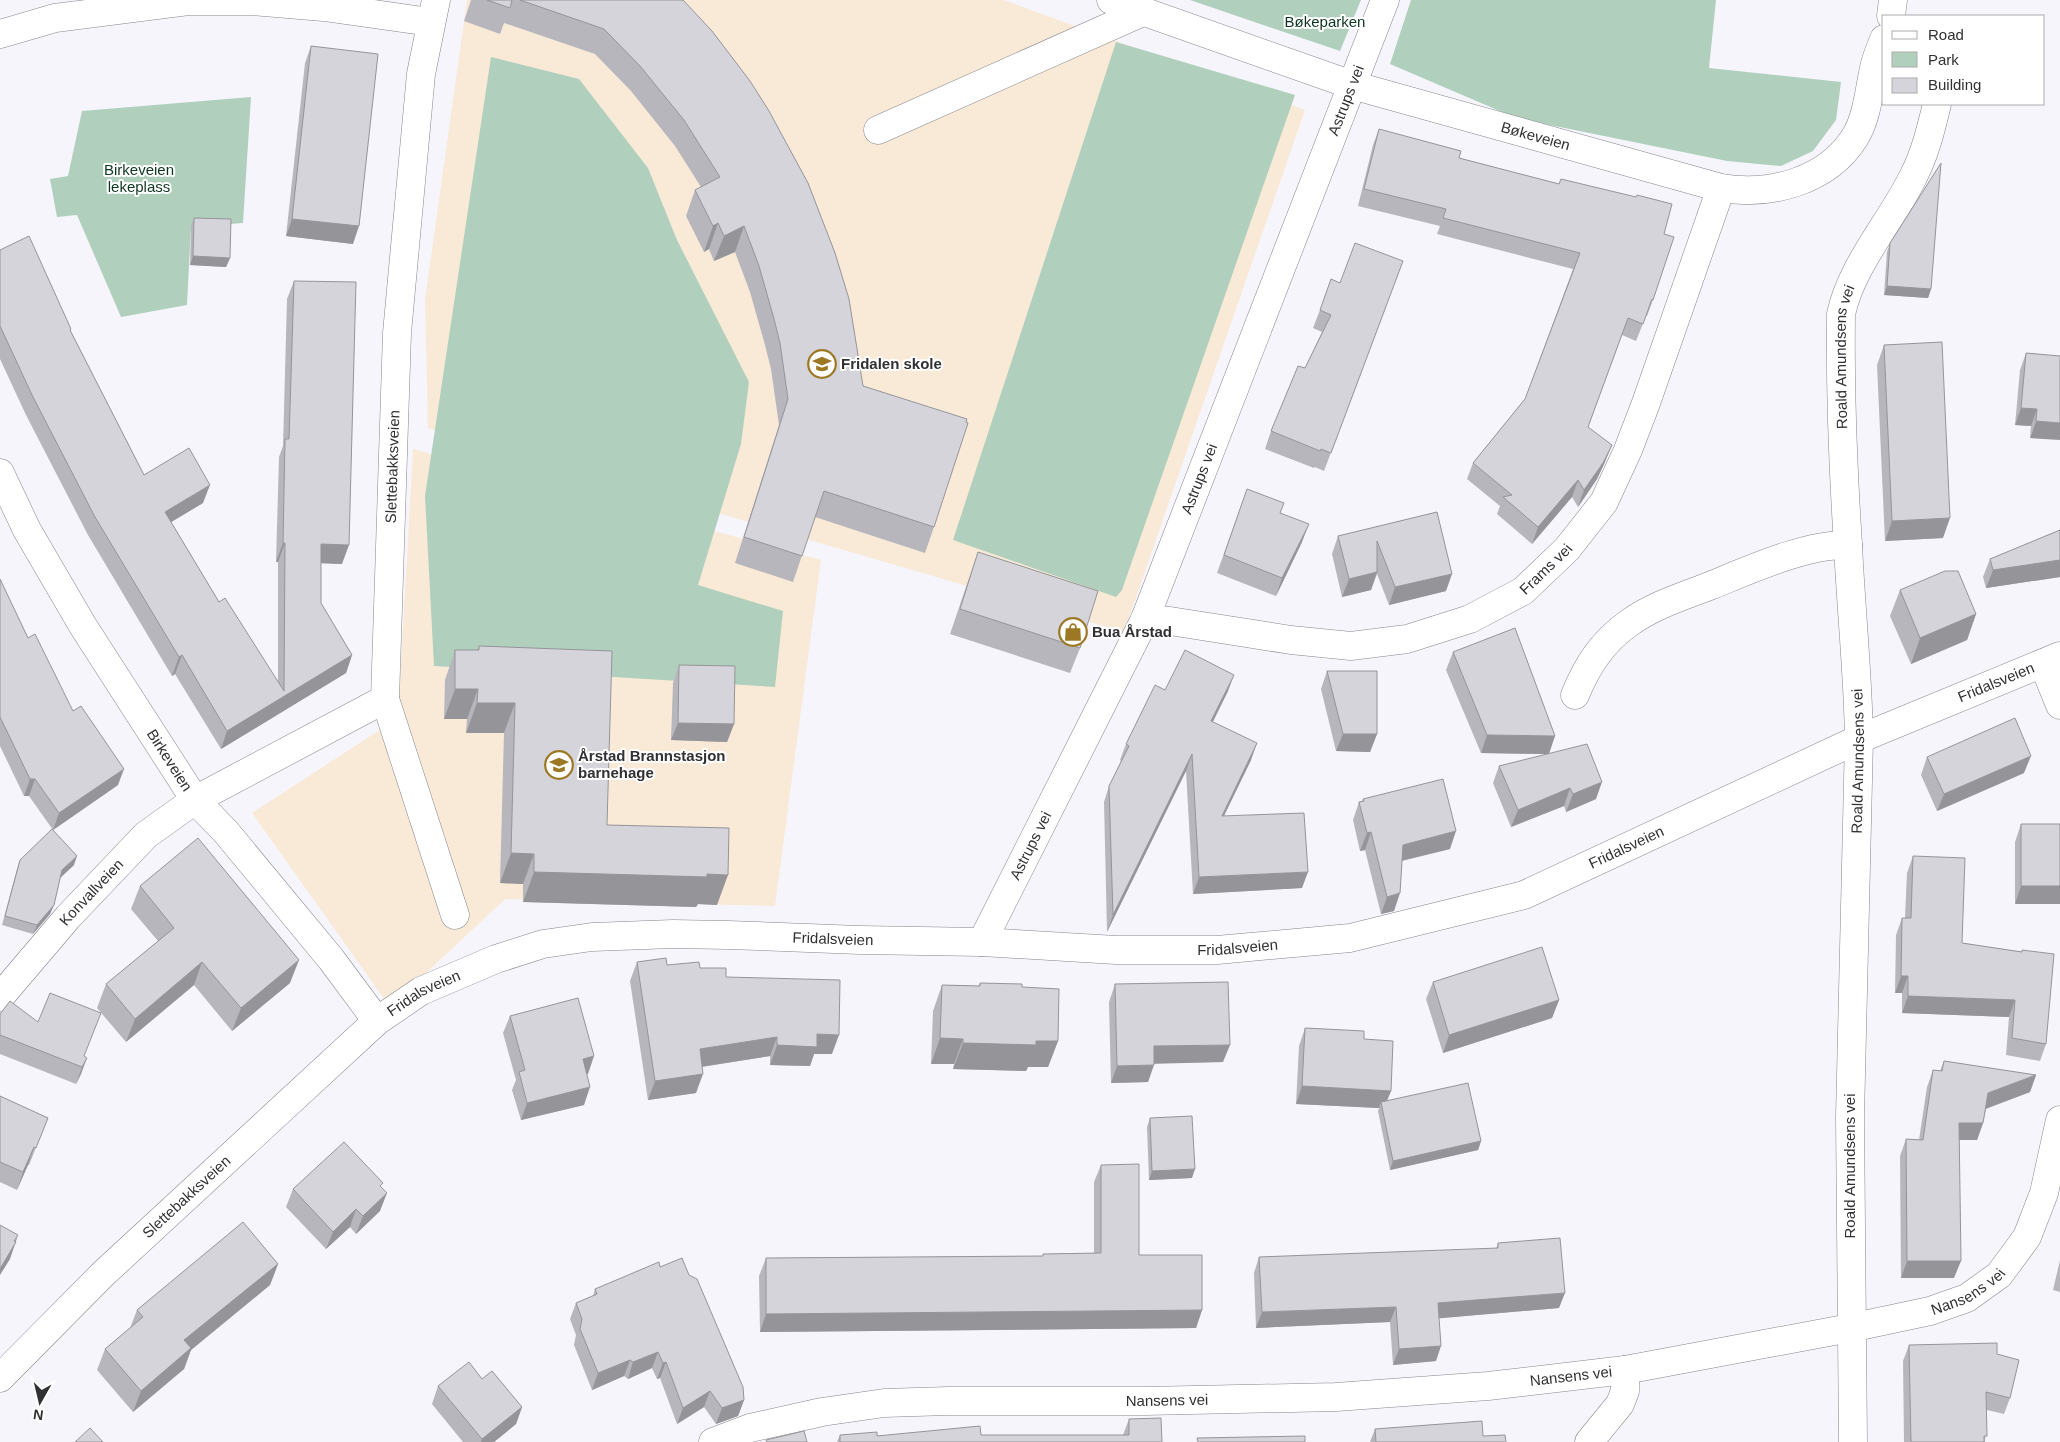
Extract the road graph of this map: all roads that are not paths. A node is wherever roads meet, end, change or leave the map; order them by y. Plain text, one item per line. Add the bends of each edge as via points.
1 (1111, 0) edge
2 (1385, 0) edge
3 (1893, 0) edge
4 (433, 11) edge
5 (1145, 11) junction
6 (1891, 15) edge
7 (0, 34) edge
8 (1882, 44) edge
9 (1352, 85) junction
10 (1937, 105) edge
11 (878, 130) dead end
12 (1720, 188) junction
13 (0, 473) edge
14 (1848, 546) junction
15 (1145, 619) junction
16 (2052, 660) edge
17 (1575, 696) dead end
18 (385, 698) junction
19 (2060, 705) edge
20 (1859, 739) junction
21 (195, 800) junction
22 (455, 915) dead end
23 (982, 942) junction
24 (0, 997) edge
25 (377, 1021) junction
26 (2060, 1120) edge
27 (2054, 1174) edge
28 (1850, 1328) junction
29 (1624, 1370) junction
30 (0, 1378) edge
31 (713, 1442) edge
32 (1589, 1442) edge
33 (1853, 1442) edge

1 - 5 street, Bøkeveien
2 - 9 street, Astrups vei
3 - 6 street
4 - 7 street, Slettebakksveien via 253,1 188,1 55,18
4 - 18 street, Slettebakksveien via 421,74 397,333
5 - 9 street, Bøkeveien
5 - 11 street
8 - 12 street, Bøkeveien via 1855,137 1836,158 1811,177 1778,188 1742,191
9 - 12 street, Bøkeveien
9 - 15 street, Astrups vei
10 - 14 street, Roald Amundsens vei via 1925,150 1913,178 1845,297 1841,330
12 - 15 street, Frams vei via 1646,403 1604,502 1567,550 1523,591 1470,619 1407,639 1351,646
13 - 21 street, Birkeveien via 27,530 83,626
14 - 17 street via 1820,548 1775,560 1653,608 1628,624 1601,648 1586,670
14 - 20 street, Roald Amundsens vei
15 - 23 street, Astrups vei
16 - 19 street
16 - 20 street, Fridalsveien
18 - 21 street
18 - 22 street, Slettebakksveien
20 - 23 street, Fridalsveien via 1524,895 1350,938 1217,950 1116,950
20 - 28 street, Roald Amundsens vei via 1850,1117
21 - 24 street, Konvallveien via 146,835 68,917
21 - 25 street, Birkeveien via 226,832 331,959
23 - 25 street, Fridalsveien via 674,934 592,937 543,944 496,959 421,991
25 - 30 street, Slettebakksveien via 103,1274
26 - 27 street, Nansens vei
27 - 28 street, Nansens vei via 2027,1237 1999,1276 1967,1298 1939,1308
28 - 29 street, Nansens vei
28 - 33 street, Roald Amundsens vei
29 - 31 street, Nansens vei via 1488,1386 1336,1397 884,1403 822,1412 750,1428
29 - 32 street, Nansens vei via 1625,1390 1620,1404

